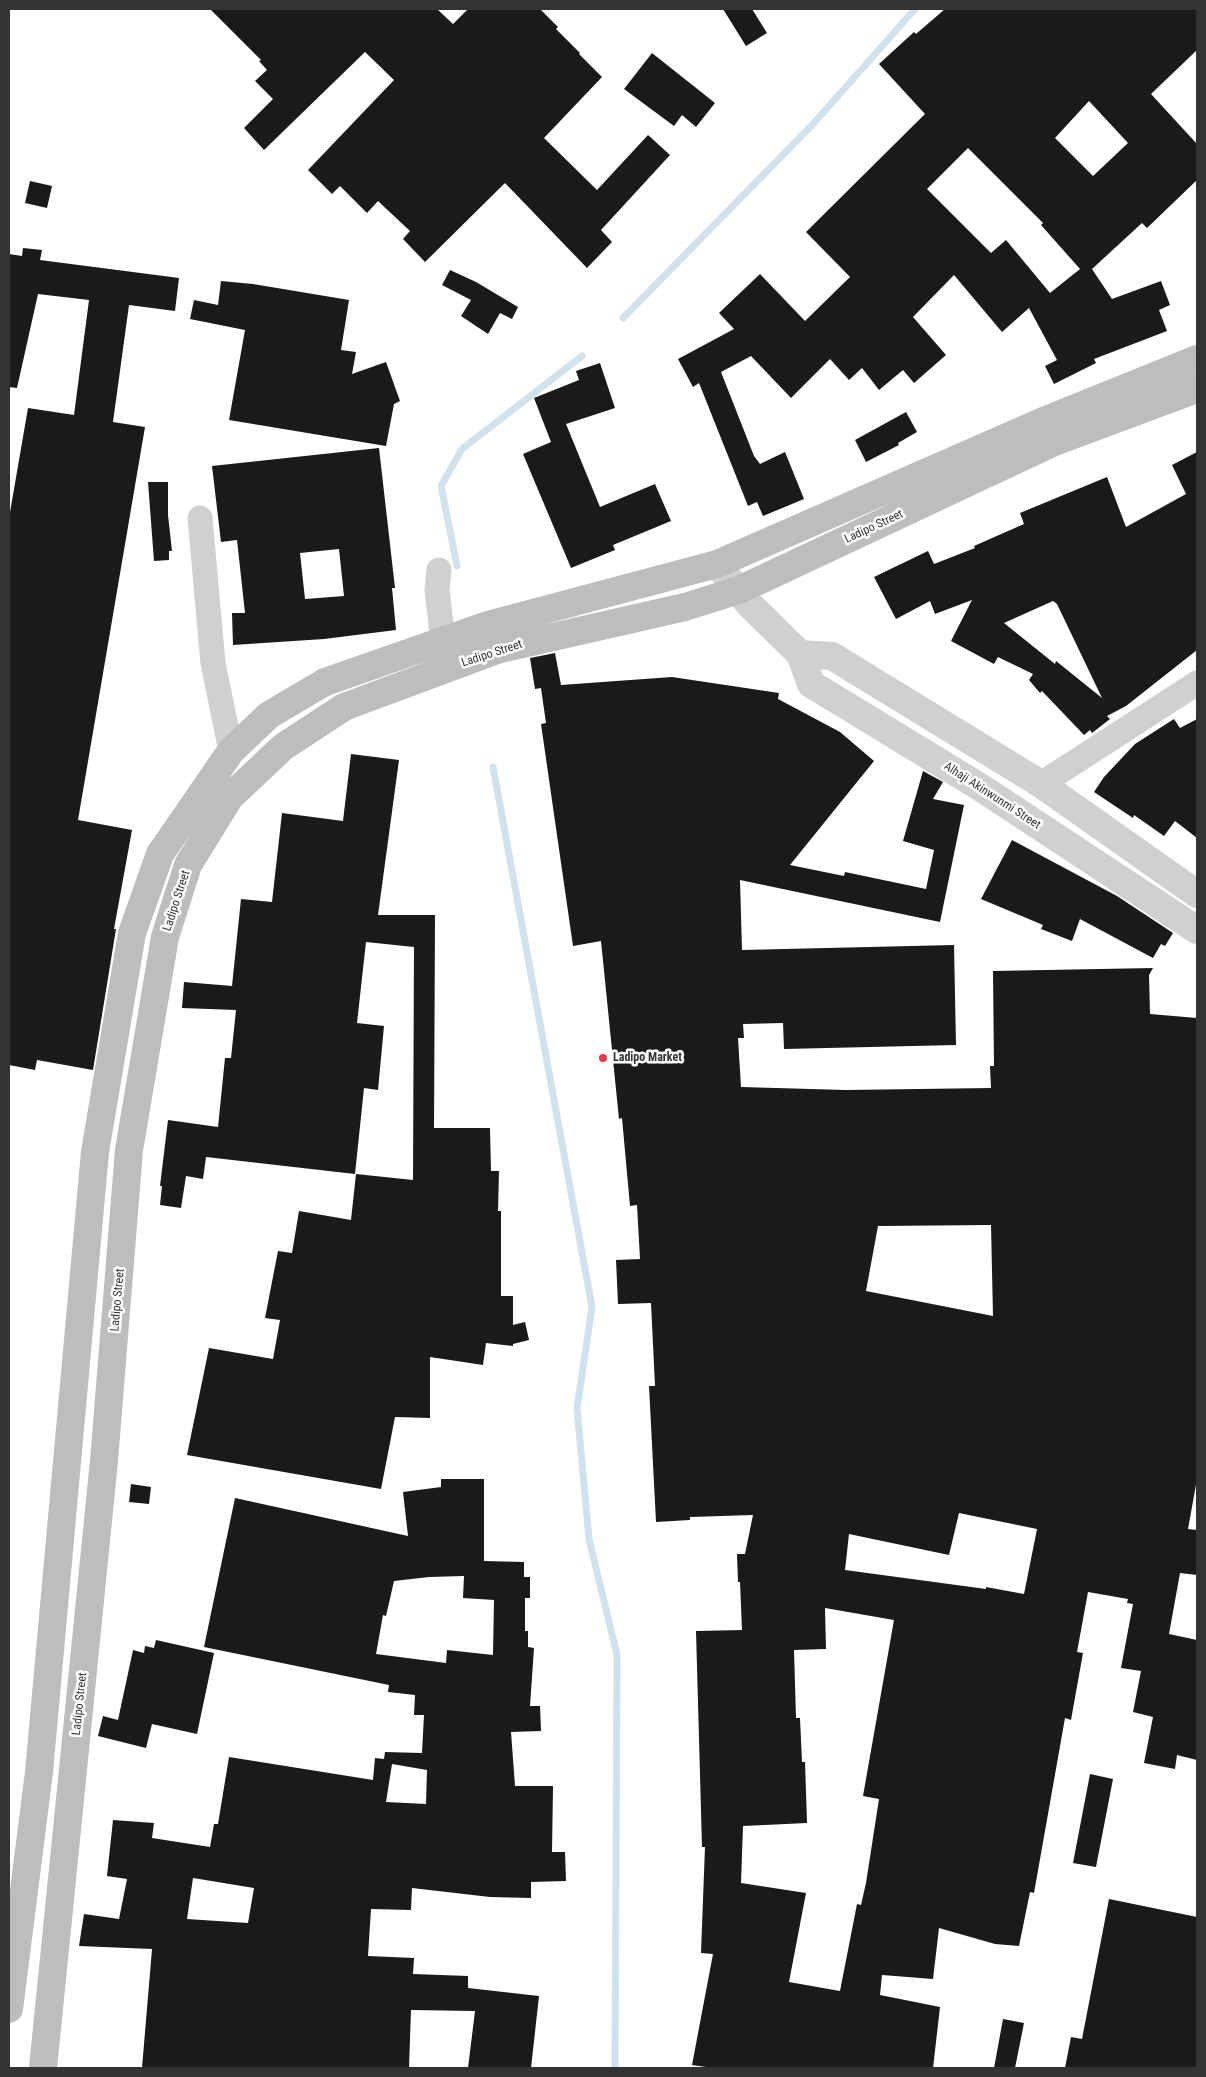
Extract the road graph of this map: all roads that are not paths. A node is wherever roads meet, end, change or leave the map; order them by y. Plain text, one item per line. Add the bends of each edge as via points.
1 (1197, 359) edge
2 (1197, 389) edge
3 (200, 518) dead end
4 (717, 564) junction
5 (439, 570) dead end
6 (739, 590) junction
7 (444, 641) junction
8 (800, 654) junction
9 (1197, 683) edge
10 (231, 750) junction
11 (1041, 784) junction
12 (1197, 894) edge
13 (1197, 930) edge
14 (9, 2009) edge
15 (44, 2068) edge

1 - 4 main road via 1041,422
2 - 6 main road, Ladipo Street via 1052,444
3 - 10 street via 213,663
4 - 6 street, Alhaji Akinwunmi Street
4 - 7 main road via 488,625
5 - 7 street via 437,590
6 - 8 street, Alhaji Akinwunmi Street
6 - 15 main road, Ladipo Street via 686,607 500,649 344,707 283,747 230,797 188,865 165,937 129,1150 104,1461
7 - 10 main road via 325,682 268,715
8 - 11 street via 832,656
8 - 13 street, Alhaji Akinwunmi Street via 812,684 980,787
9 - 11 street
10 - 14 main road via 160,854 132,933 95,1152 40,1762
11 - 12 street

